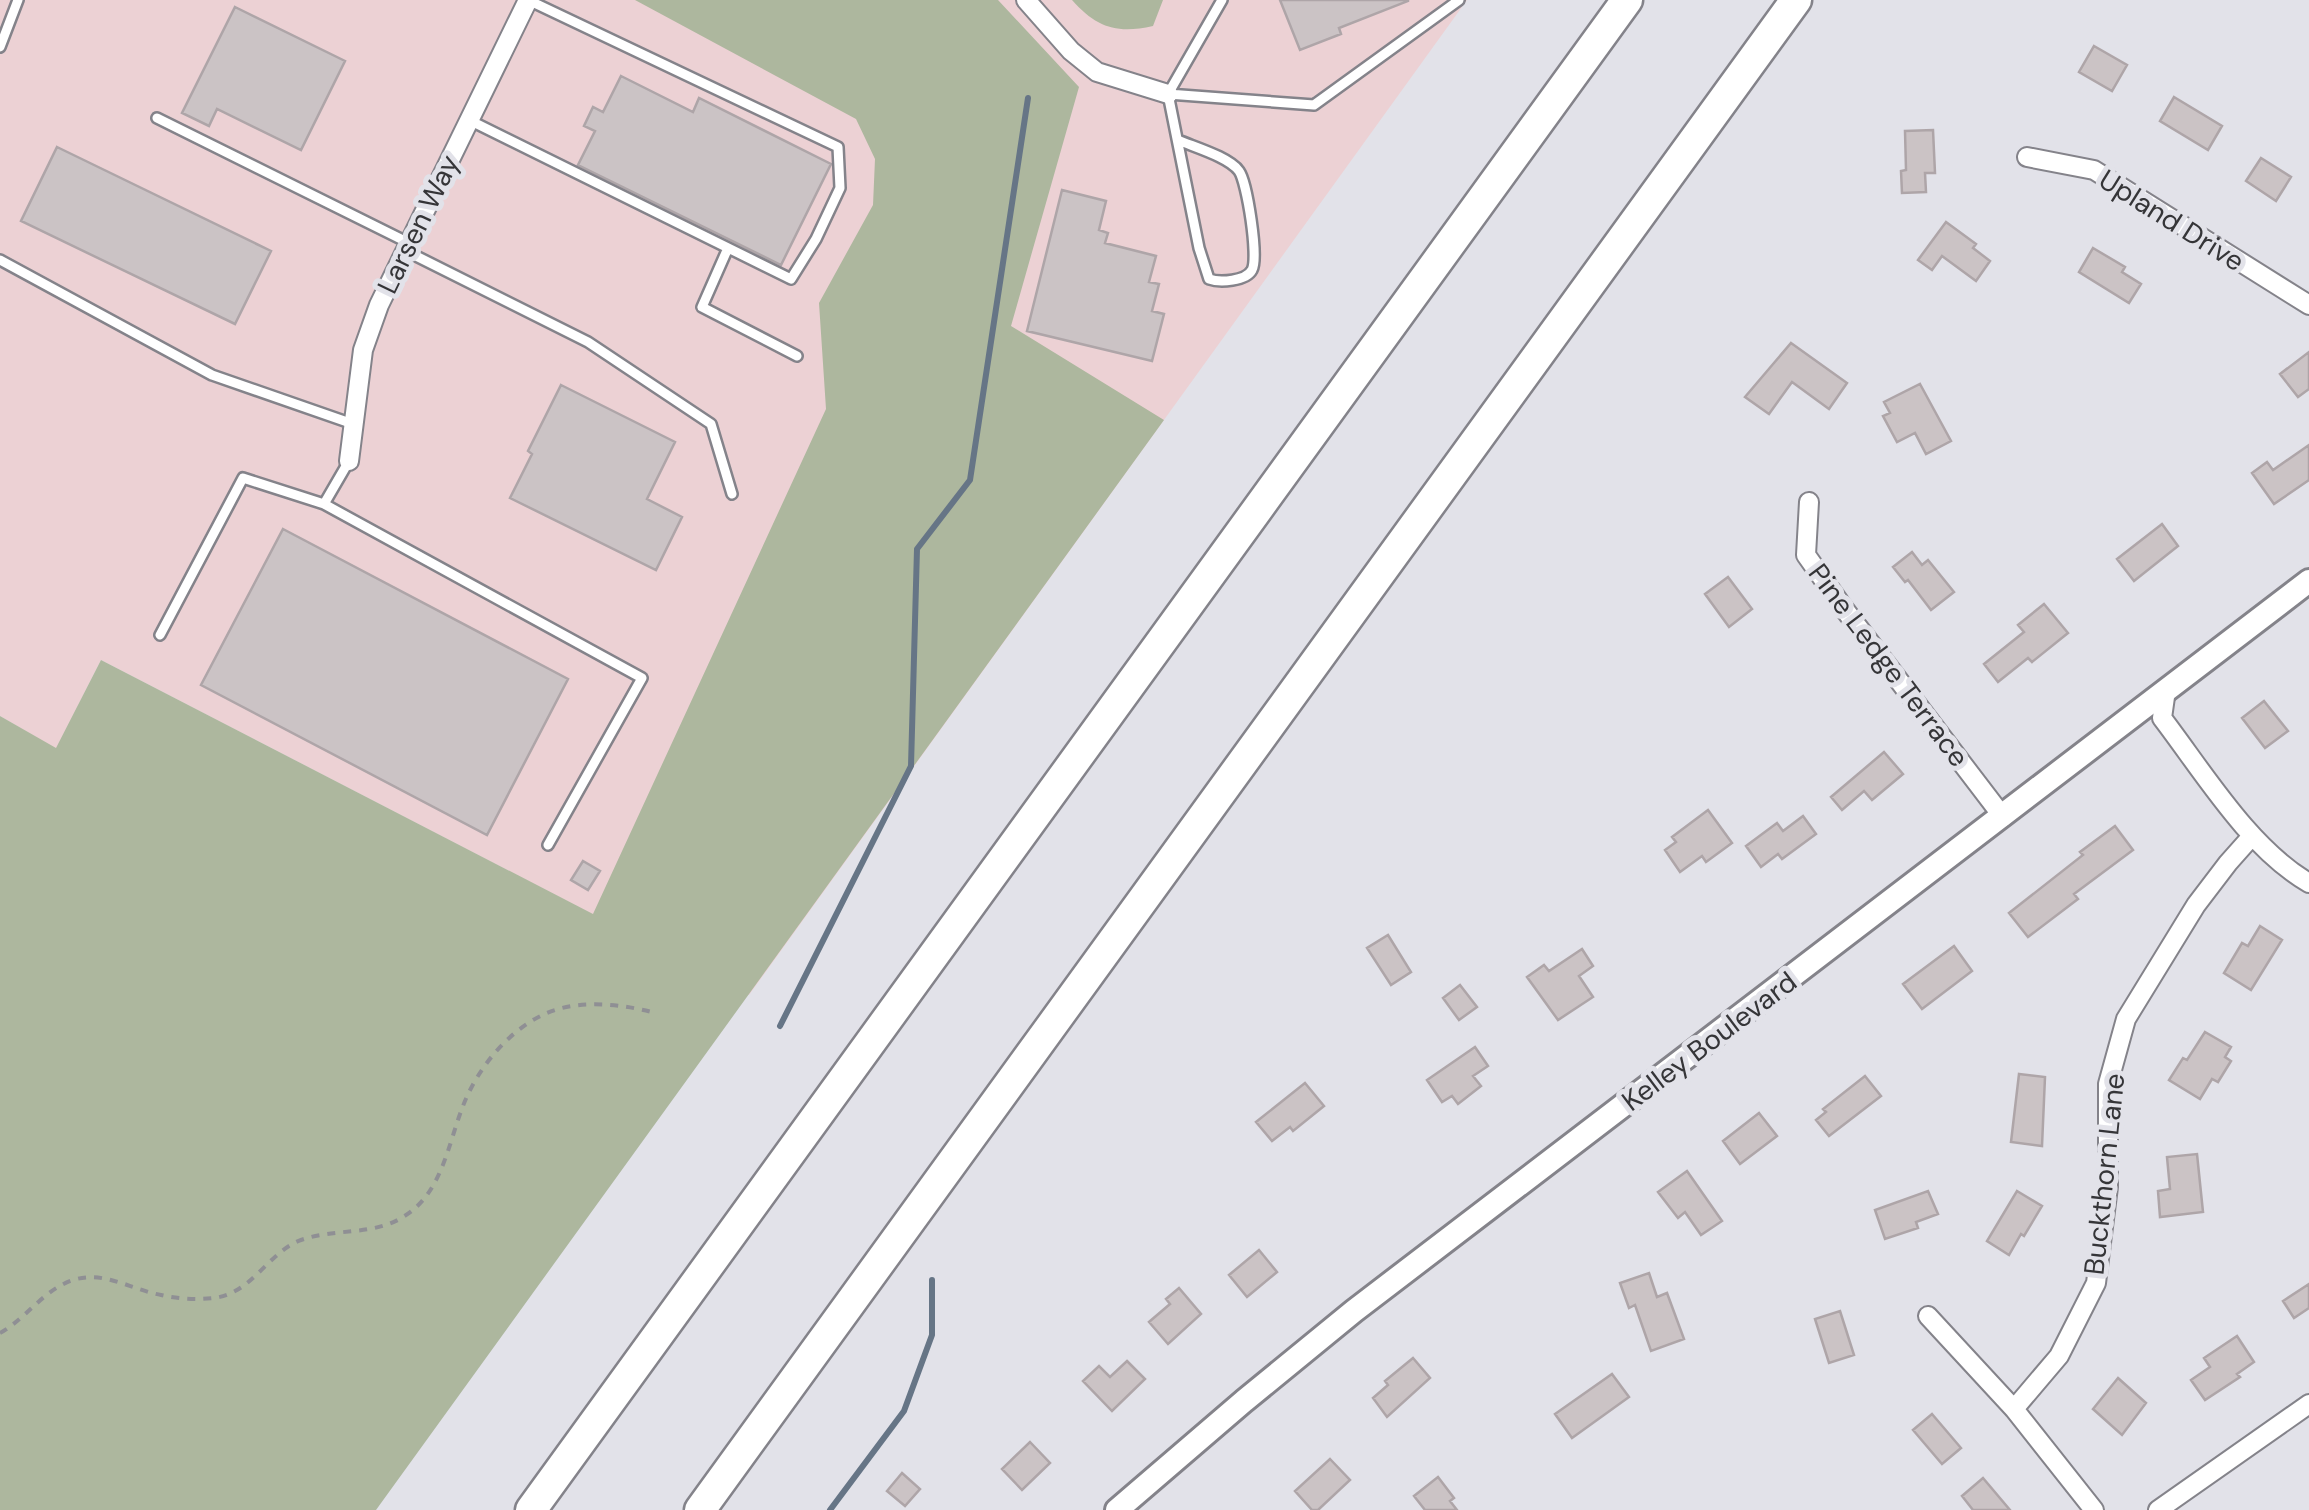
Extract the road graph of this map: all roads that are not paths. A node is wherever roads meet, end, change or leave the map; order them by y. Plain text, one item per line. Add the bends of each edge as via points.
1 (18, 0) edge
2 (528, 0) edge
3 (1026, 0) edge
4 (1222, 0) edge
5 (1459, 0) edge
6 (1627, 0) edge
7 (1796, 0) edge
8 (0, 46) edge
9 (1168, 94) junction
10 (157, 118) dead end
11 (469, 120) junction
12 (1178, 140) junction
13 (2027, 157) dead end
14 (408, 247) junction
15 (728, 248) junction
16 (0, 260) edge
17 (2309, 305) edge
18 (797, 356) dead end
19 (354, 424) junction
20 (349, 461) joint
21 (732, 494) dead end
22 (1809, 502) dead end
23 (324, 504) junction
24 (2309, 582) edge
25 (160, 635) dead end
26 (2166, 690) junction
27 (2003, 817) junction
28 (2252, 836) junction
29 (548, 846) dead end
30 (2309, 884) edge
31 (1928, 1316) dead end
32 (2309, 1404) edge
33 (2014, 1410) junction
34 (531, 1510) edge
35 (700, 1510) edge
36 (1117, 1510) edge
37 (2094, 1510) edge
38 (2158, 1510) edge

1 - 8 lane
2 - 11 street, Larsen Way
2 - 15 lane via 838,147 840,188 791,279
3 - 9 street via 1098,72
4 - 9 lane
5 - 9 lane via 1314,105
6 - 34 highway
7 - 35 highway
9 - 12 lane
10 - 14 lane
11 - 14 street, Larsen Way
11 - 15 lane
12 - 12 lane via 1205,271 1219,282 1246,276 1255,252 1242,175 1233,163
13 - 17 street, Upland Drive via 2094,170
14 - 19 street, Larsen Way via 363,350
14 - 21 lane via 588,342 711,424
15 - 18 lane via 702,308
16 - 19 lane via 212,375
19 - 20 street, Larsen Way
20 - 23 lane
22 - 27 street, Pine Ledge Terrace via 1806,555
23 - 25 lane via 244,478
23 - 29 lane via 642,678
24 - 26 main road, Kelley Boulevard
26 - 27 main road, Kelley Boulevard
26 - 28 street via 2162,718
27 - 36 main road, Kelley Boulevard via 1354,1311
28 - 30 street
28 - 33 street, Buckthorn Lane via 2196,904 2126,1019 2108,1084 2108,1187 2096,1283 2060,1356
31 - 33 street
32 - 38 street
33 - 37 street

